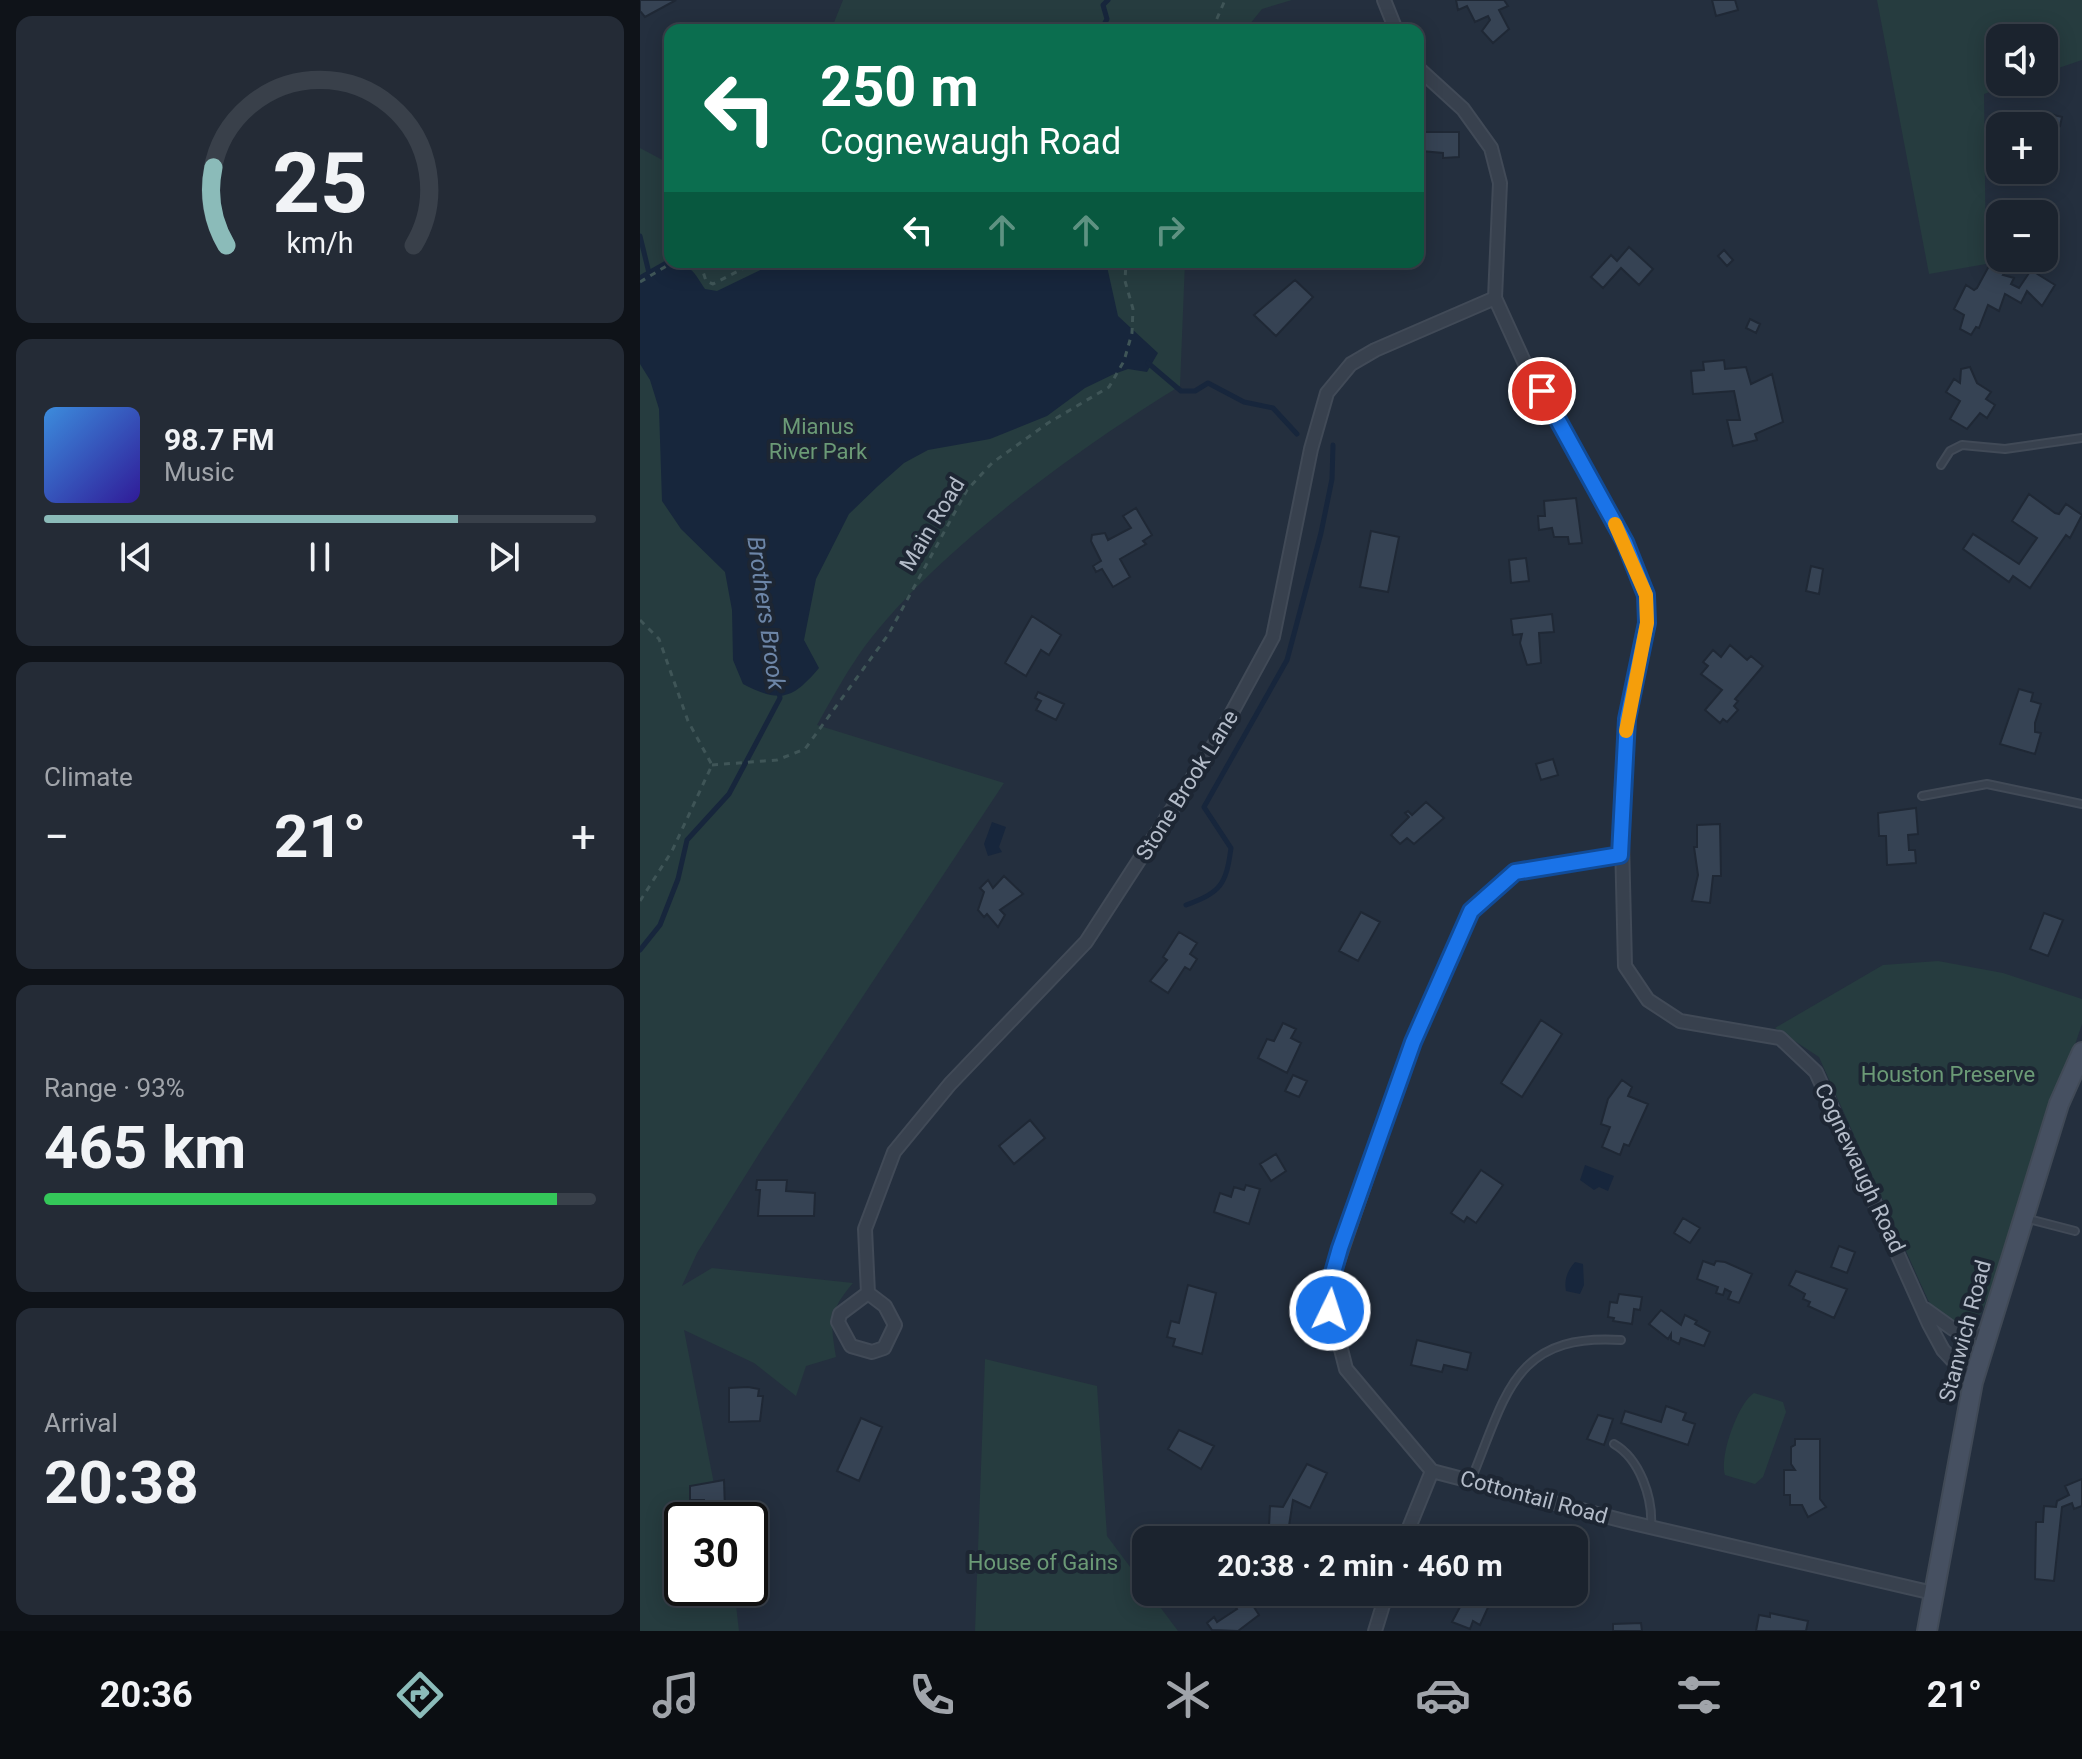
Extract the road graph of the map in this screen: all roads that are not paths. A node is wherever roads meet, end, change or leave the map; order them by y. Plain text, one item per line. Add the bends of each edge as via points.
1 (1384, 0) edge
2 (1394, 24) edge
3 (1424, 73) edge
4 (1495, 298) junction
5 (2082, 438) edge
6 (1941, 465) dead end
7 (1922, 796) dead end
8 (2082, 804) edge
9 (1620, 855) junction
10 (2082, 1052) edge
11 (2023, 1217) junction
12 (2075, 1231) dead end
13 (868, 1293) junction
14 (1923, 1306) junction
15 (1985, 1336) junction
16 (1621, 1340) dead end
17 (1973, 1382) junction
18 (1614, 1444) dead end
19 (1432, 1471) junction
20 (1471, 1480) junction
21 (1410, 1526) edge
22 (1651, 1527) junction
23 (1933, 1593) junction
24 (1383, 1606) edge
25 (1375, 1631) edge
26 (1927, 1631) edge

1 - 2 street
3 - 4 street, Cognewaugh Road via 1463,109 1491,148 1500,183
4 - 9 street, Cognewaugh Road via 1526,366 1625,542 1646,595 1647,623 1627,719
4 - 13 street, Stone Brook Lane via 1375,350 1351,364 1327,393 1273,637 1217,740 1086,942 950,1084 894,1152 865,1229
5 - 6 lane via 2005,449 1962,445
7 - 8 lane via 1987,784
9 - 14 street, Cognewaugh Road via 1625,966 1648,1000 1680,1021 1780,1038 1799,1052 1816,1072
9 - 19 street, Cottontail Road via 1515,872 1471,911 1413,1042 1340,1248 1327,1294 1346,1369
10 - 11 street, Stanwich Road via 2059,1104
11 - 12 lane
11 - 15 street, Stanwich Road
13 - 13 street via 885,1306 895,1325 884,1348 872,1352 851,1346 838,1322 840,1314
14 - 15 street, Cognewaugh Road via 1953,1329
14 - 17 street, Cognewaugh Road via 1943,1350
15 - 17 street, Stanwich Road
16 - 20 lane via 1588,1338 1539,1353 1504,1401
17 - 23 street, Stanwich Road
18 - 22 lane via 1638,1472 1649,1501
19 - 20 street, Cottontail Road
19 - 21 street
20 - 22 street, Cottontail Road
22 - 23 street, Cottontail Road
23 - 26 street, Stanwich Road
24 - 25 street

